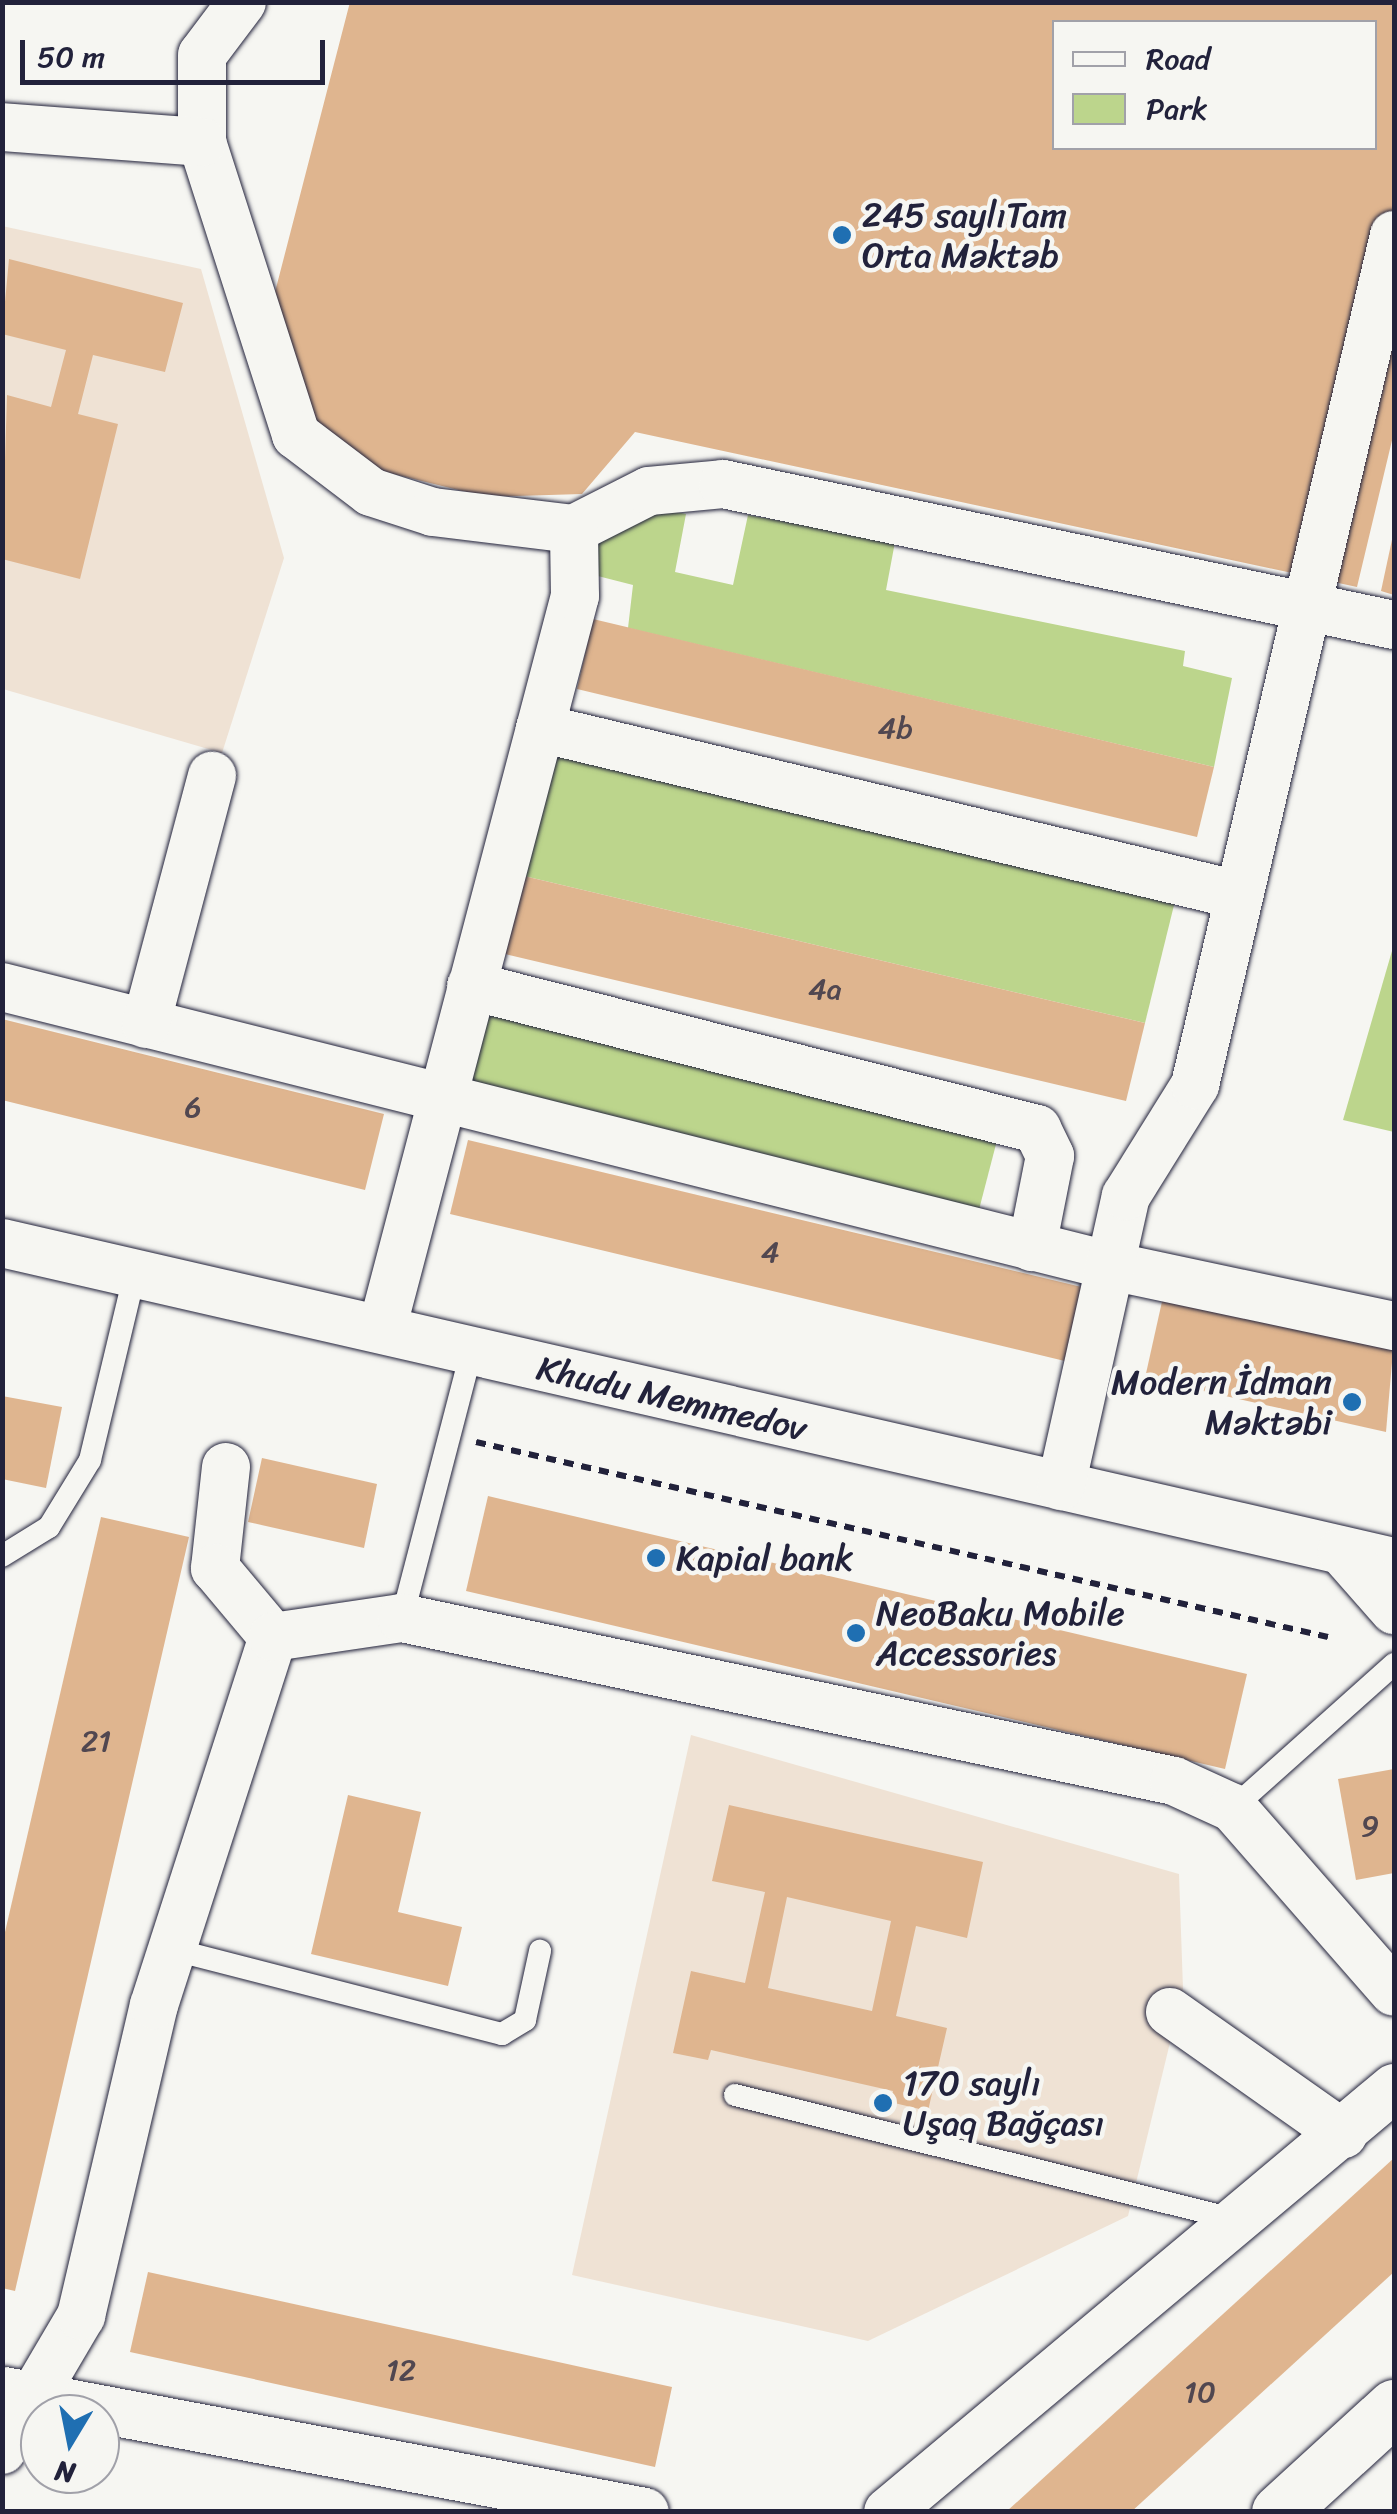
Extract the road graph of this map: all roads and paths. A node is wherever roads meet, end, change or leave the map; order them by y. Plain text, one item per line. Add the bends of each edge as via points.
1 (242, 2) edge
2 (2, 127) edge
3 (202, 142) junction
4 (1394, 235) edge
5 (574, 528) junction
6 (1301, 607) junction
7 (1394, 626) edge
8 (540, 728) junction
9 (212, 776) dead end
10 (1234, 894) junction
11 (471, 986) junction
12 (2, 987) edge
13 (146, 1024) junction
14 (444, 1101) junction
15 (2, 1243) edge
16 (1032, 1247) junction
17 (1111, 1266) junction
18 (135, 1274) junction
19 (1394, 1326) edge
20 (382, 1330) junction
21 (471, 1353) junction
22 (450, 1436) junction
23 (226, 1467) dead end
24 (1062, 1486) junction
25 (1342, 1551) junction
26 (2, 1556) edge
27 (1394, 1562) edge
28 (1394, 1610) edge
29 (402, 1618) junction
30 (273, 1637) junction
31 (1328, 1637) dead end
32 (1394, 1664) edge
33 (1232, 1808) junction
34 (171, 1949) junction
35 (540, 1951) dead end
36 (1394, 1992) edge
37 (1170, 2012) dead end
38 (1394, 2088) edge
39 (736, 2096) dead end
40 (1343, 2134) junction
41 (1240, 2221) junction
42 (18, 2394) edge
43 (1394, 2407) edge
44 (1394, 2448) edge
45 (2, 2450) edge
46 (645, 2512) edge
47 (888, 2512) edge
48 (1279, 2512) edge
49 (1324, 2512) edge

1 - 3 street via 202,55
2 - 3 street
3 - 5 street via 296,434 325,465 433,512
4 - 6 street
5 - 6 street via 649,491 723,484
5 - 8 street via 575,596
6 - 7 street
6 - 10 street
8 - 10 street
8 - 11 street
9 - 13 street
10 - 17 street via 1195,1085 1138,1167
11 - 14 street
11 - 16 street via 1037,1129 1050,1156
12 - 13 street
13 - 14 street
14 - 16 street
14 - 20 street
15 - 18 street, Khudu Memmedov
16 - 17 street
17 - 19 street
17 - 24 street
18 - 20 street, Khudu Memmedov
18 - 26 lane via 90,1460 49,1526
20 - 21 street, Khudu Memmedov
21 - 22 lane
21 - 24 street, Khudu Memmedov
22 - 29 lane
22 - 31 path
23 - 30 street via 215,1568
24 - 25 street, Khudu Memmedov
25 - 27 street, Khudu Memmedov
25 - 28 street
29 - 30 street
29 - 33 street via 1174,1781
30 - 34 street
32 - 33 lane
33 - 36 street
34 - 35 lane via 502,2034 525,2020
34 - 42 street via 81,2316
37 - 40 street
38 - 40 street
39 - 41 lane
40 - 41 street
41 - 47 street
42 - 45 street
42 - 46 street
43 - 48 main road
44 - 49 main road

